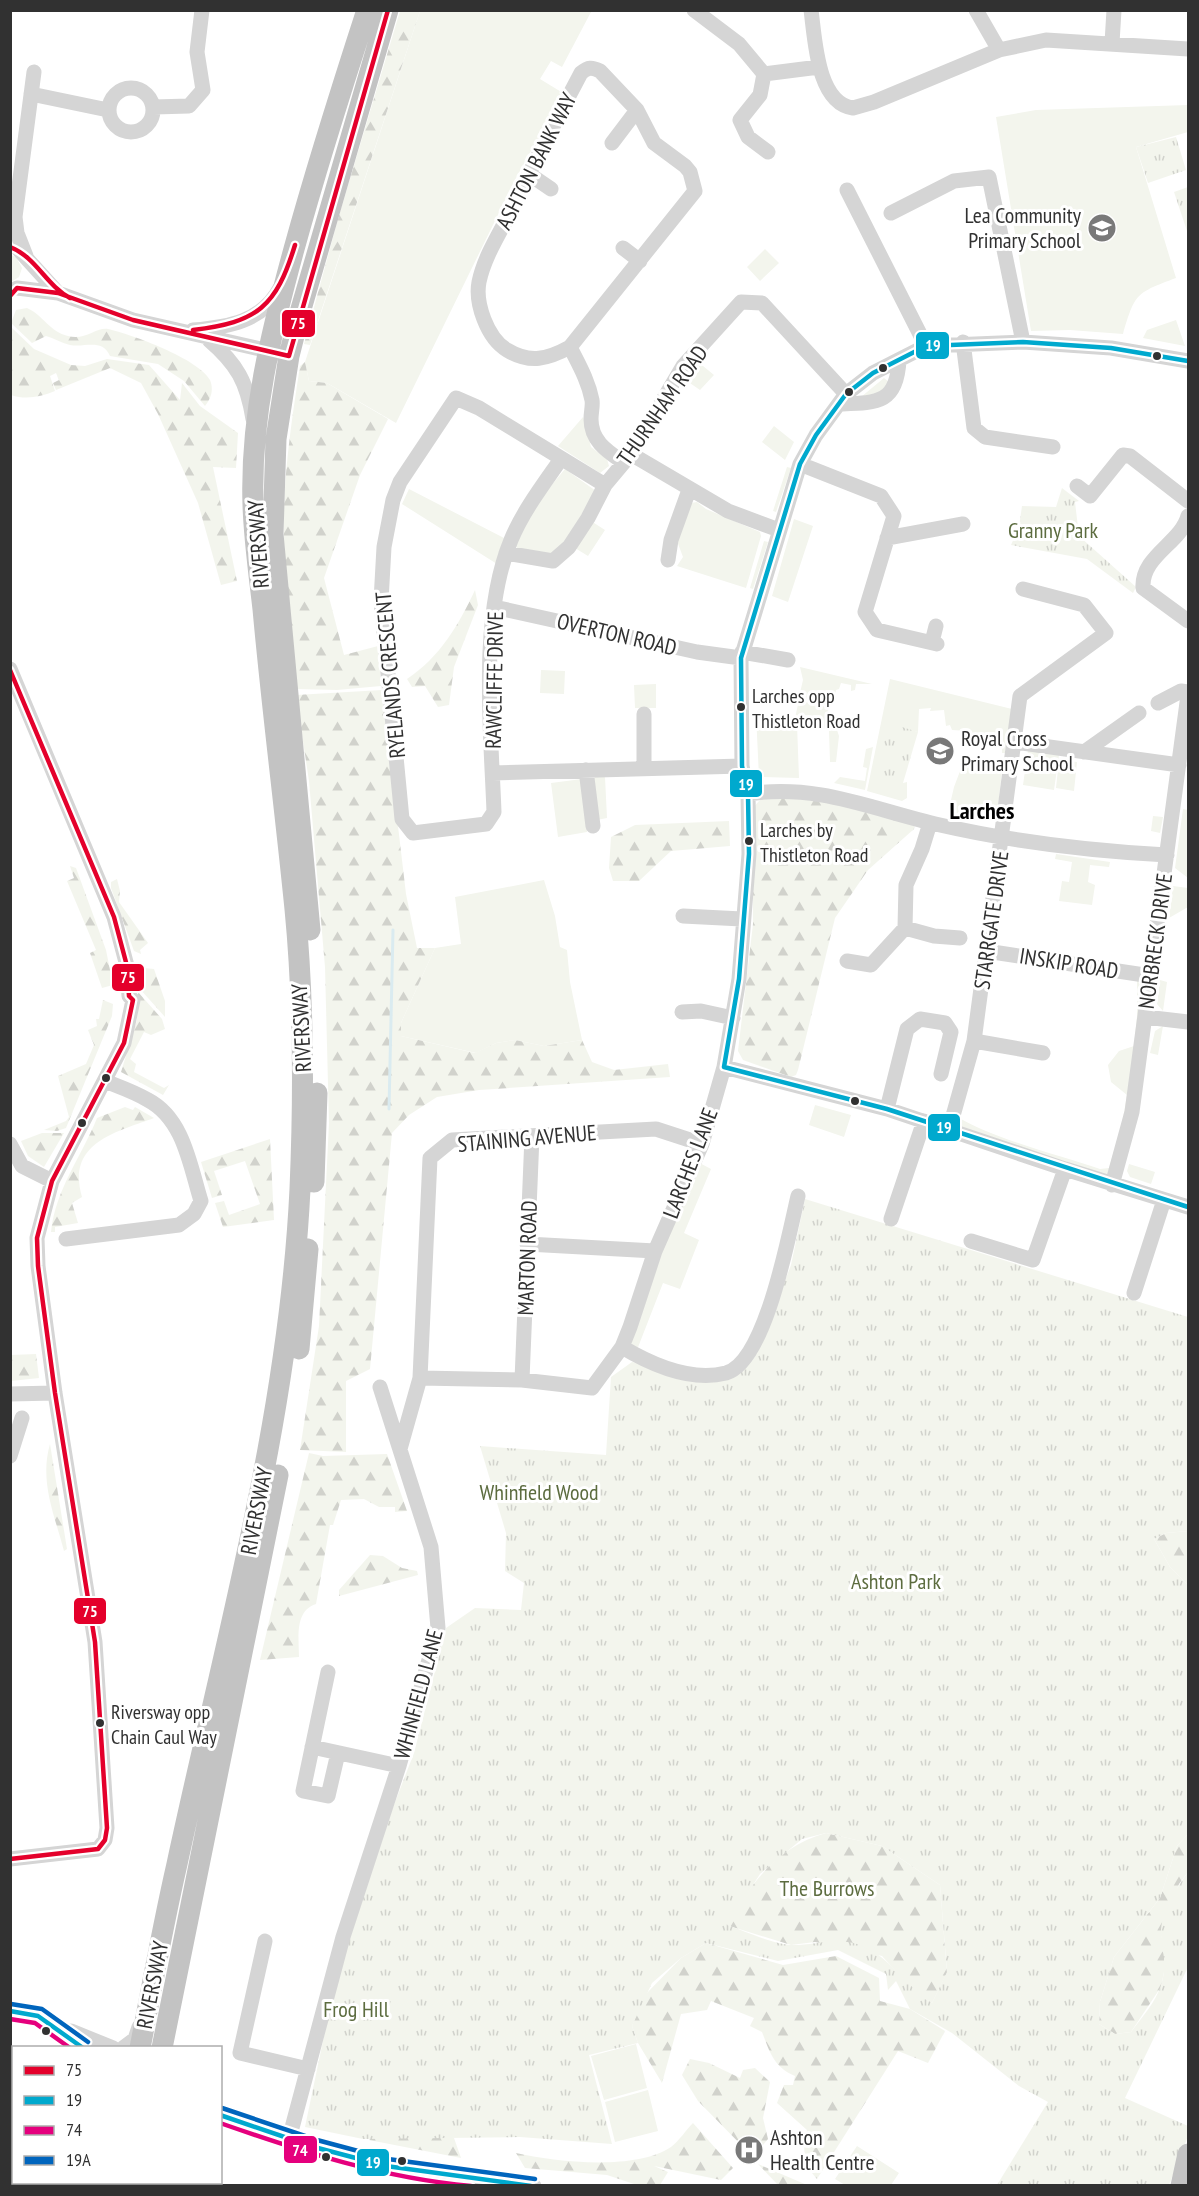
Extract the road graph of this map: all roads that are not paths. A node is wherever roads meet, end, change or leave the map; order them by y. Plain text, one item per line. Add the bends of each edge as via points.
1 (202, 10) edge
2 (367, 10) edge
3 (388, 10) edge
4 (694, 10) edge
5 (812, 10) edge
6 (976, 10) edge
7 (1114, 10) edge
8 (1112, 44) junction
9 (1188, 49) edge
10 (999, 50) junction
11 (819, 67) junction
12 (34, 72) dead end
13 (764, 74) junction
14 (31, 94) junction
15 (154, 107) junction
16 (108, 110) junction
17 (637, 110) junction
18 (612, 142) dead end
19 (768, 152) dead end
20 (529, 174) junction
21 (707, 178) dead end
22 (551, 189) dead end
23 (848, 190) dead end
24 (695, 191) junction
25 (891, 213) dead end
26 (13, 222) edge
27 (10, 247) edge
28 (623, 248) dead end
29 (26, 257) junction
30 (640, 261) junction
31 (287, 275) junction
32 (14, 291) edge
33 (58, 293) junction
34 (181, 331) junction
35 (207, 338) junction
36 (963, 342) junction
37 (1023, 342) junction
38 (926, 346) junction
39 (570, 347) junction
40 (277, 353) junction
41 (899, 360) junction
42 (1188, 361) edge
43 (843, 399) junction
44 (256, 433) junction
45 (1053, 447) dead end
46 (627, 458) junction
47 (561, 459) junction
48 (800, 464) junction
49 (605, 485) junction
50 (1077, 486) dead end
51 (689, 490) junction
52 (1188, 502) edge
53 (1188, 516) edge
54 (963, 524) dead end
55 (779, 530) junction
56 (887, 537) junction
57 (506, 553) junction
58 (668, 560) dead end
59 (1023, 589) dead end
60 (494, 607) junction
61 (1188, 621) edge
62 (936, 626) dead end
63 (741, 655) junction
64 (788, 660) dead end
65 (10, 669) edge
66 (1188, 694) edge
67 (1158, 703) dead end
68 (1139, 713) dead end
69 (644, 714) dead end
70 (1187, 726) edge
71 (1014, 742) junction
72 (1084, 752) junction
73 (1179, 765) junction
74 (742, 766) junction
75 (644, 767) junction
76 (586, 770) junction
77 (493, 773) junction
78 (747, 794) junction
79 (930, 823) junction
80 (593, 826) dead end
81 (1002, 837) junction
82 (1167, 855) junction
83 (683, 916) dead end
84 (742, 919) junction
85 (905, 928) junction
86 (960, 938) dead end
87 (986, 951) junction
88 (848, 961) dead end
89 (1151, 976) junction
90 (682, 1012) dead end
91 (1145, 1017) junction
92 (734, 1018) junction
93 (1188, 1022) edge
94 (974, 1041) junction
95 (1043, 1053) dead end
96 (945, 1058) junction
97 (967, 1063) junction
98 (724, 1067) junction
99 (940, 1074) dead end
100 (105, 1081) junction
101 (887, 1108) junction
102 (924, 1121) junction
103 (949, 1130) junction
104 (532, 1136) junction
105 (10, 1144) edge
106 (702, 1144) junction
107 (1065, 1169) junction
108 (52, 1181) junction
109 (1112, 1185) junction
110 (798, 1196) dead end
111 (1164, 1200) junction
112 (1188, 1207) edge
113 (891, 1219) dead end
114 (66, 1239) dead end
115 (971, 1241) dead end
116 (527, 1244) junction
117 (655, 1251) junction
118 (1134, 1293) dead end
119 (622, 1347) junction
120 (420, 1378) junction
121 (522, 1380) junction
122 (380, 1387) dead end
123 (55, 1393) junction
124 (10, 1394) edge
125 (22, 1418) dead end
126 (400, 1449) junction
127 (10, 1456) edge
128 (328, 1672) dead end
129 (312, 1747) junction
130 (338, 1753) junction
131 (399, 1766) junction
132 (10, 1859) edge
133 (265, 1941) dead end
134 (183, 1947) junction
135 (149, 2003) junction
136 (10, 2011) edge
137 (54, 2025) junction
138 (81, 2046) edge
139 (107, 2046) edge
140 (126, 2046) edge
141 (140, 2046) edge
142 (153, 2046) edge
143 (162, 2046) edge
144 (308, 2069) junction
145 (222, 2116) edge
146 (289, 2139) junction
147 (1188, 2154) edge
148 (505, 2183) edge
149 (534, 2186) edge
150 (1181, 2186) edge

1 - 15 street via 197,51 203,90 189,106
2 - 31 highway, RIVERSWAY via 314,175
3 - 40 highway, RIVERSWAY via 339,176
4 - 13 street via 739,44
5 - 11 street
6 - 10 street
7 - 8 street
8 - 9 street
8 - 10 street via 1046,40
10 - 11 street via 863,106 847,107 834,99
11 - 13 street
12 - 14 street
13 - 19 street via 760,95 740,120 748,138
14 - 16 street
14 - 26 street
15 - 16 street via 149,96 132,87 118,91
15 - 16 street via 147,126 132,133 117,128
17 - 18 street
17 - 20 street, ASHTON BANK WAY via 600,71 586,68
17 - 24 street, ASHTON BANK WAY via 654,143 690,172
20 - 22 street
20 - 39 street, ASHTON BANK WAY via 484,266 479,284 483,318 503,348 517,356 548,359
21 - 24 street, ASHTON BANK WAY
23 - 38 street
24 - 30 street, ASHTON BANK WAY
25 - 37 street via 954,181 989,177
26 - 29 street
27 - 29 street
28 - 30 street
29 - 32 street via 29,272
29 - 33 street
30 - 39 street, ASHTON BANK WAY
31 - 34 street via 269,304 247,319 219,329
31 - 40 highway, RIVERSWAY
32 - 33 street
33 - 34 street via 133,320
34 - 35 street
35 - 40 street
35 - 44 street via 235,364 251,406
36 - 37 street
36 - 38 street
36 - 45 street via 974,428 985,437
37 - 42 street via 1111,348
38 - 41 street, LARCHES LANE
39 - 46 street via 588,383 596,440 606,451
40 - 44 highway, RIVERSWAY
40 - 134 highway, RIVERSWAY via 273,534 309,901 317,1137 305,1294 289,1412
41 - 43 street, LARCHES LANE via 873,372
41 - 43 street via 898,377 891,393 876,403
43 - 46 street, THURNHAM ROAD via 762,303 741,302 683,366
43 - 48 street, LARCHES LANE
44 - 135 highway, RIVERSWAY via 253,504 295,912 304,1087 300,1197 284,1354 270,1441
46 - 49 street, THURNHAM ROAD
46 - 51 street
47 - 49 street, RYELANDS CRESCENT
47 - 57 street, RAWCLIFFE DRIVE via 520,519
47 - 77 street, RYELANDS CRESCENT via 456,398 407,469 393,500 384,547 381,601 402,819 413,833 486,824 494,812
48 - 55 street, LARCHES LANE
48 - 56 street via 881,496 894,516
49 - 57 street, THURNHAM ROAD via 569,547 553,561
50 - 52 street via 1090,496 1123,455 1130,456
51 - 55 street via 728,511
51 - 58 street
53 - 61 street via 1147,567 1143,578 1143,588
54 - 56 street
55 - 63 street, LARCHES LANE
56 - 62 street via 865,612 877,630 935,643
57 - 60 street, RAWCLIFFE DRIVE
59 - 71 street, STARRGATE DRIVE via 1084,605 1106,633 1020,696
60 - 63 street, OVERTON ROAD via 697,652
60 - 77 street, RAWCLIFFE DRIVE via 490,667
63 - 64 street, OVERTON ROAD
63 - 74 street, LARCHES LANE
65 - 100 street via 114,916 127,966 129,996 133,1000 130,1022
66 - 67 street, NORBRECK DRIVE via 1180,691
66 - 70 street, NORBRECK DRIVE
68 - 72 street
69 - 75 street
70 - 73 street, NORBRECK DRIVE
71 - 72 street
71 - 81 street, STARRGATE DRIVE
72 - 73 street
73 - 82 street, NORBRECK DRIVE
74 - 75 street
74 - 78 street, LARCHES LANE
75 - 76 street
76 - 77 street
76 - 80 street
78 - 79 street via 815,793 847,798
78 - 84 street, LARCHES LANE via 748,854
79 - 81 street
79 - 85 street via 906,885
81 - 82 street
81 - 87 street, STARRGATE DRIVE
82 - 89 street, NORBRECK DRIVE
83 - 84 street
84 - 92 street, LARCHES LANE
85 - 86 street
85 - 88 street via 872,965
87 - 89 street, INSKIP ROAD
87 - 94 street, STARRGATE DRIVE
89 - 91 street, NORBRECK DRIVE
90 - 92 street via 701,1011
91 - 93 street
91 - 109 street, NORBRECK DRIVE via 1132,1112
92 - 98 street, LARCHES LANE
94 - 95 street
94 - 97 street, STARRGATE DRIVE
96 - 97 street
96 - 99 street
96 - 101 street via 951,1032 945,1023 920,1019 907,1029
97 - 103 street, STARRGATE DRIVE
98 - 101 street
98 - 106 street, LARCHES LANE
100 - 108 street
100 - 114 street via 150,1100 168,1115 178,1131 201,1201 194,1214 179,1225
101 - 102 street
102 - 103 street
102 - 113 street
103 - 107 street
104 - 106 street, STAINING AVENUE via 656,1129
104 - 116 street, MARTON ROAD
104 - 120 street, STAINING AVENUE via 452,1140 430,1158
105 - 108 street via 22,1166
106 - 117 street, LARCHES LANE
107 - 109 street
107 - 115 street via 1033,1260
108 - 123 street via 38,1238 38,1266
109 - 111 street
110 - 119 street via 777,1287 750,1353 735,1366 727,1372 684,1375
111 - 112 street
111 - 118 street
116 - 117 street
116 - 121 street, MARTON ROAD
117 - 119 street, LARCHES LANE
119 - 121 street, LARCHES LANE via 592,1388
120 - 121 street
120 - 126 street
122 - 126 street, WHINFIELD LANE
123 - 124 street
123 - 132 street via 95,1642 107,1827 105,1840 98,1849
125 - 127 street
126 - 131 street, WHINFIELD LANE via 431,1546 438,1628
128 - 129 street
129 - 130 street
129 - 130 street via 303,1791 328,1796
130 - 131 street
131 - 144 street, WHINFIELD LANE via 343,1937
133 - 144 street via 240,2053
134 - 142 highway via 172,1969
134 - 143 highway, RIVERSWAY
135 - 140 street via 135,2039
135 - 141 highway, RIVERSWAY
136 - 137 street via 38,2016
137 - 138 street
137 - 139 street
144 - 146 street, WHINFIELD LANE
145 - 146 street
146 - 148 street via 411,2171
147 - 150 highway
148 - 149 street

